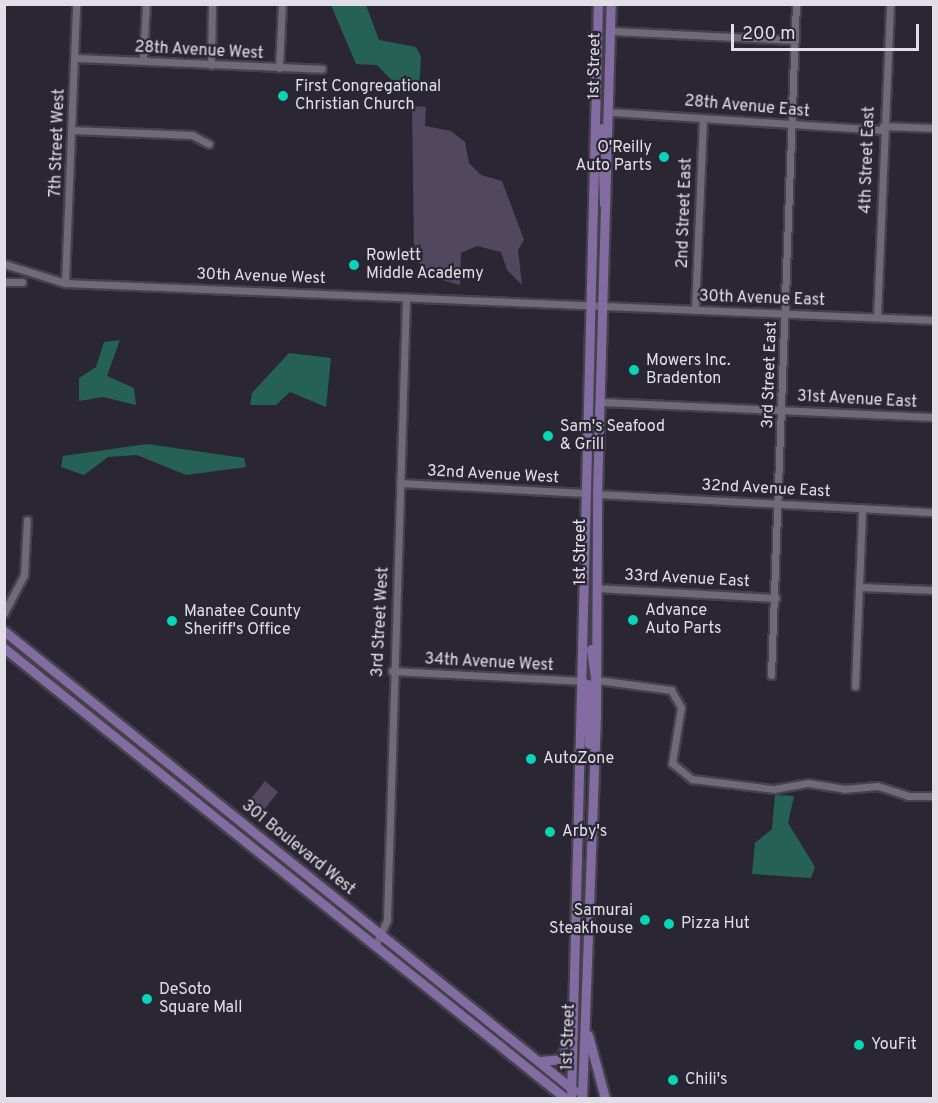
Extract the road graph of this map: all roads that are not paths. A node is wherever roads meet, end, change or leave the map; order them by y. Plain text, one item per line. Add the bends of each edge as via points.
1 (76, 4) edge
2 (146, 4) edge
3 (212, 4) edge
4 (282, 4) edge
5 (598, 4) edge
6 (611, 4) edge
7 (796, 4) edge
8 (890, 4) edge
9 (611, 31) junction
10 (598, 32) junction
11 (795, 40) junction
12 (75, 58) junction
13 (143, 62) junction
14 (211, 65) junction
15 (279, 68) junction
16 (322, 69) dead end
17 (609, 112) junction
18 (703, 118) junction
19 (597, 122) junction
20 (791, 123) junction
21 (882, 128) junction
22 (933, 128) edge
23 (72, 130) junction
24 (209, 144) dead end
25 (606, 212) junction
26 (4, 264) edge
27 (4, 282) edge
28 (22, 282) dead end
29 (65, 283) junction
30 (406, 297) junction
31 (590, 306) junction
32 (603, 307) junction
33 (695, 310) junction
34 (785, 314) junction
35 (877, 317) junction
36 (933, 320) edge
37 (600, 402) junction
38 (783, 409) junction
39 (933, 417) edge
40 (400, 483) junction
41 (584, 494) junction
42 (597, 494) junction
43 (779, 504) junction
44 (862, 508) junction
45 (933, 512) edge
46 (27, 520) dead end
47 (859, 587) junction
48 (596, 588) junction
49 (933, 590) edge
50 (583, 597) junction
51 (776, 598) junction
52 (4, 614) edge
53 (4, 631) edge
54 (4, 648) edge
55 (392, 671) junction
56 (771, 675) dead end
57 (597, 680) junction
58 (584, 681) junction
59 (855, 686) dead end
60 (103, 711) junction
61 (96, 720) junction
62 (594, 782) junction
63 (931, 798) edge
64 (383, 935) junction
65 (375, 946) junction
66 (580, 1017) junction
67 (538, 1060) junction
68 (572, 1094) edge
69 (565, 1098) edge
70 (583, 1098) edge
71 (605, 1098) edge

1 - 12 street, 7th Street West
2 - 13 street
3 - 14 street
4 - 15 street
5 - 10 main road, 1st Street
6 - 9 main road, 1st Street
7 - 11 street, 3rd Street East
8 - 21 street, 4th Street East
9 - 11 street
9 - 17 main road, 1st Street
10 - 17 main road via 604,49 604,107
10 - 19 main road, 1st Street
11 - 20 street, 3rd Street East
12 - 13 street, 28th Avenue West
12 - 23 street, 7th Street West
13 - 14 street, 28th Avenue West
14 - 15 street, 28th Avenue West
15 - 16 street, 28th Avenue West
17 - 18 street, 28th Avenue East
17 - 25 main road, 1st Street
18 - 20 street, 28th Avenue East
18 - 33 street, 2nd Street East
19 - 25 main road via 602,129 601,190
19 - 31 main road, 1st Street
20 - 21 street, 28th Avenue East
20 - 34 street, 3rd Street East
21 - 22 street, 28th Avenue East
21 - 35 street, 4th Street East
23 - 24 street via 192,135
23 - 29 street, 7th Street West
25 - 32 main road, 1st Street
26 - 29 street, 30th Avenue West
27 - 28 street
29 - 30 street, 30th Avenue West
30 - 31 street, 30th Avenue West
30 - 40 street, 3rd Street West
31 - 32 street, 30th Avenue East
31 - 41 main road, 1st Street
32 - 33 street, 30th Avenue East
32 - 37 main road, 1st Street
33 - 34 street, 30th Avenue East
34 - 35 street, 30th Avenue East
34 - 38 street, 3rd Street East
35 - 36 street, 30th Avenue East
37 - 38 street, 31st Avenue East
37 - 42 main road, 1st Street
38 - 39 street, 31st Avenue East
38 - 43 street, 3rd Street East
40 - 41 street, 32nd Avenue West
40 - 55 street, 3rd Street West
41 - 48 main road via 590,582
41 - 50 main road, 1st Street
42 - 43 street, 32nd Avenue East
42 - 48 main road, 1st Street
43 - 44 street, 32nd Avenue East
43 - 51 street, 3rd Street East
44 - 45 street, 32nd Avenue East
44 - 47 street
46 - 52 street via 24,575
47 - 49 street
47 - 59 street
48 - 51 street, 33rd Avenue East
48 - 57 main road, 1st Street
50 - 57 main road via 590,619 591,674
50 - 58 main road, 1st Street
51 - 56 street, 3rd Street East
53 - 60 main road, 301 Boulevard West
54 - 61 main road, 301 Boulevard West
55 - 58 street, 34th Avenue West
55 - 64 street, 3rd Street West
57 - 62 main road, 1st Street
57 - 63 street via 658,686 676,696 681,708 672,763 682,775 718,786 878,786
58 - 62 main road via 590,691 589,762
58 - 66 main road, 1st Street
60 - 61 street
60 - 64 main road, 301 Boulevard West
61 - 65 main road, 301 Boulevard West
62 - 66 main road, 1st Street
64 - 65 street
64 - 67 main road, 301 Boulevard West
65 - 69 main road, 301 Boulevard West
66 - 67 main road via 564,1055 553,1062
66 - 68 main road, 1st Street
66 - 70 main road, 1st Street
66 - 71 main road
67 - 68 main road, 301 Boulevard West
68 - 70 main road, 301 Boulevard West

